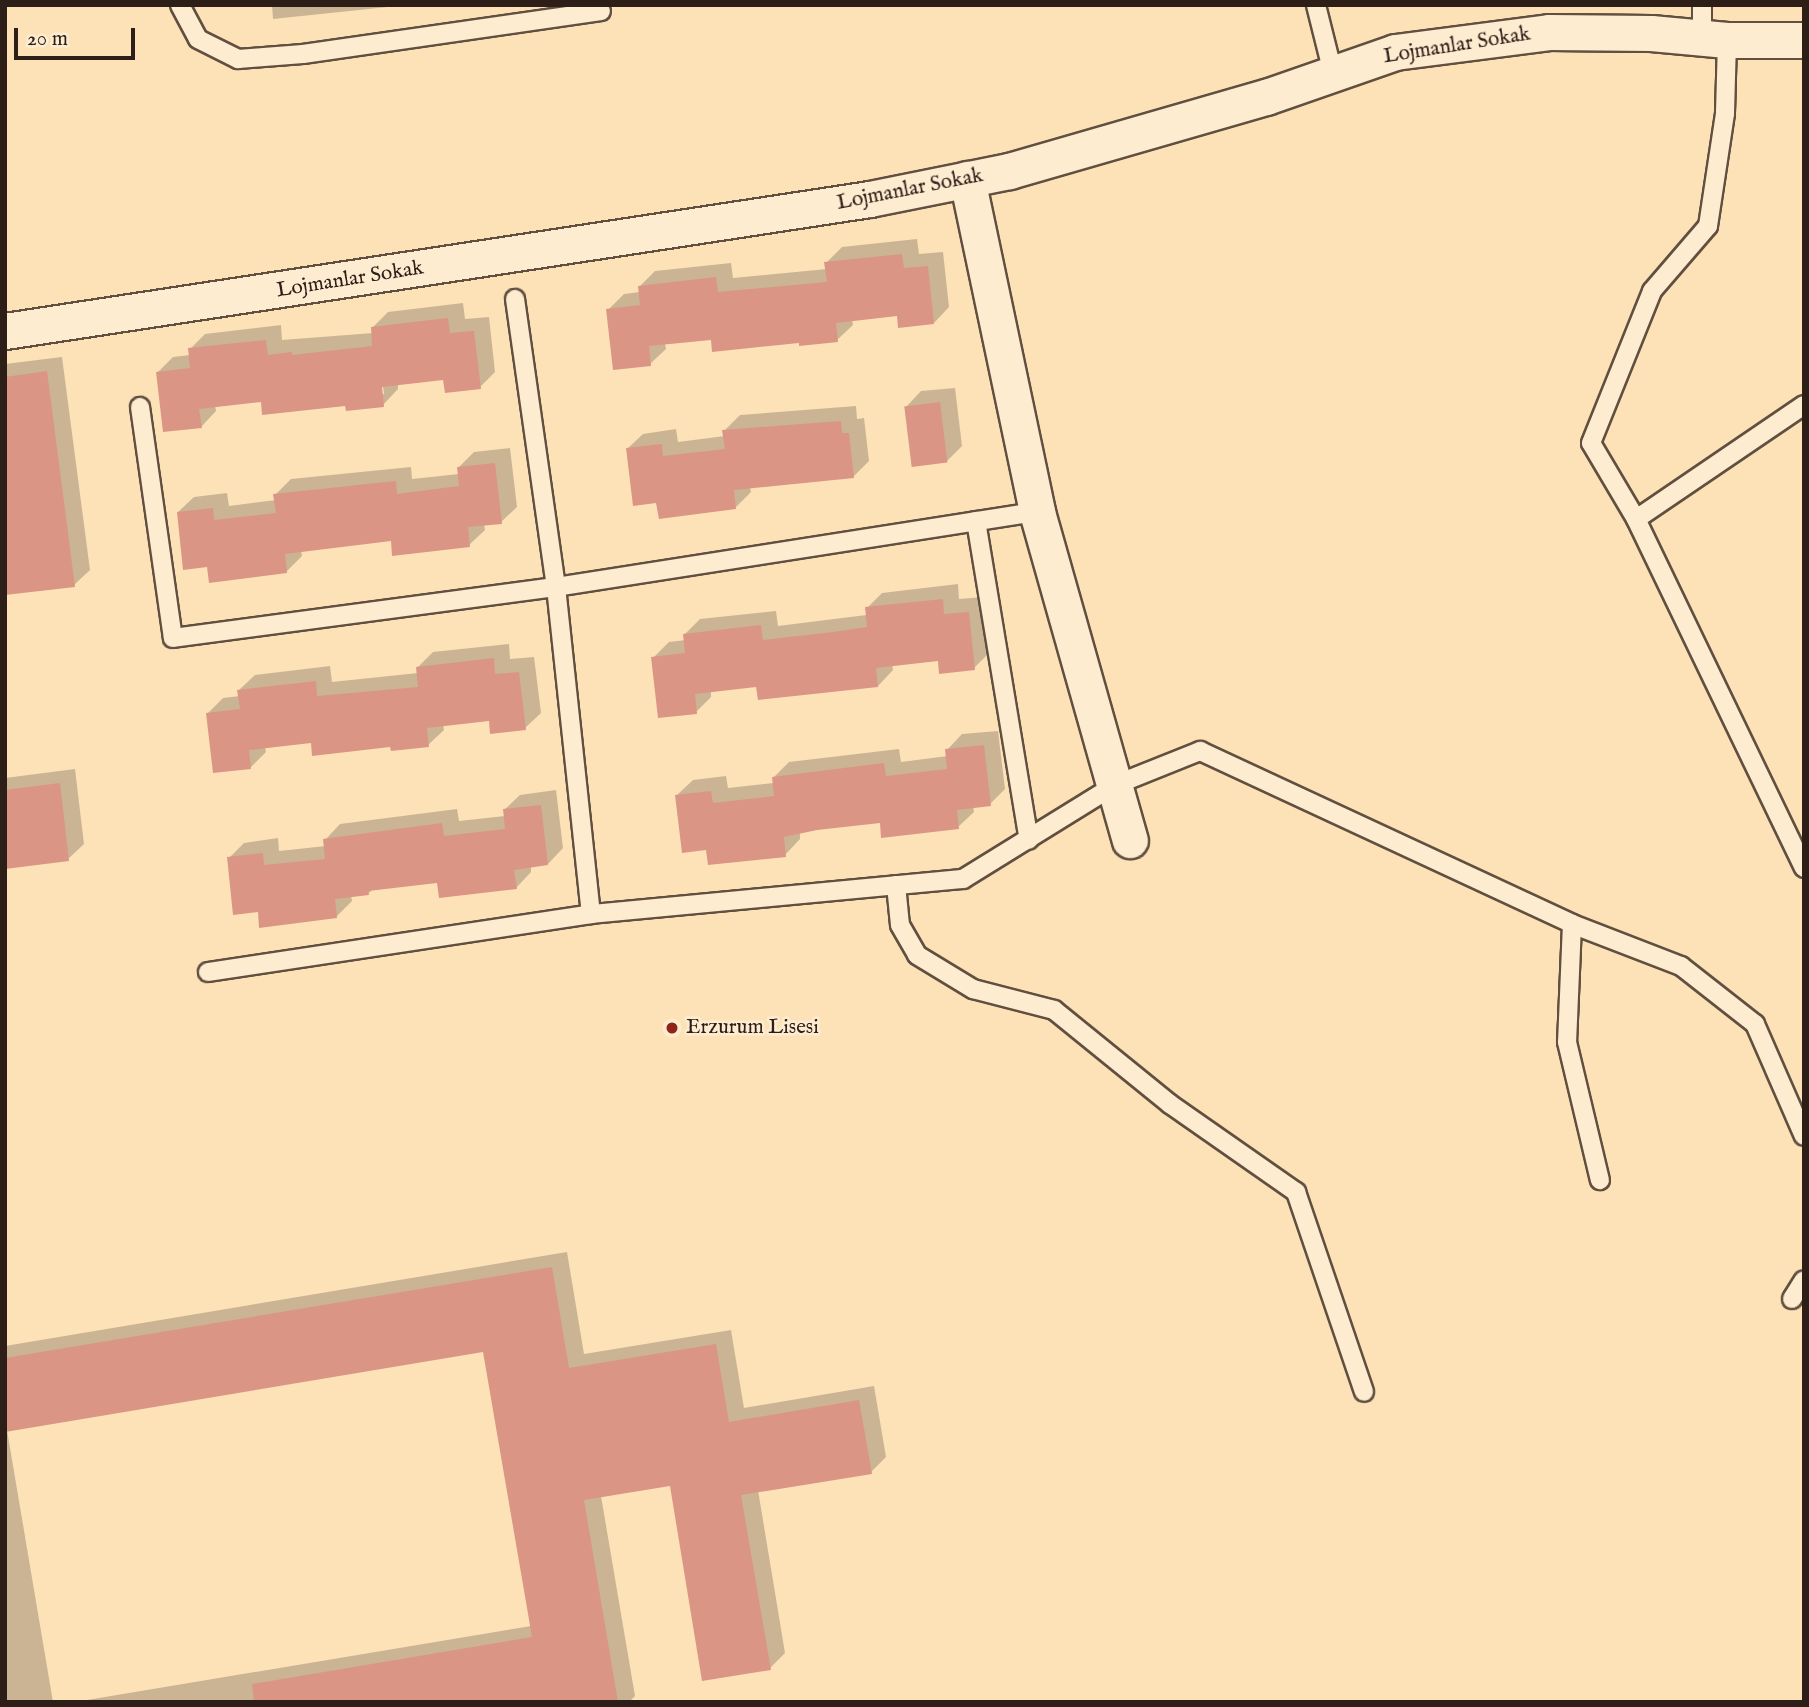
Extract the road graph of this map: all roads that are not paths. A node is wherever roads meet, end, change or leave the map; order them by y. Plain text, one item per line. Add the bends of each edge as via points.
1 (180, 5) edge
2 (1316, 5) edge
3 (601, 10) dead end
4 (1710, 28) edge
5 (1804, 40) edge
6 (1334, 73) junction
7 (967, 179) junction
8 (515, 299) dead end
9 (5, 331) edge
10 (1804, 405) edge
11 (140, 407) dead end
12 (1037, 512) junction
13 (1636, 519) junction
14 (976, 521) junction
15 (556, 587) junction
16 (1115, 785) junction
17 (1029, 840) junction
18 (1130, 841) dead end
19 (1804, 868) edge
20 (896, 886) junction
21 (591, 914) junction
22 (1572, 924) junction
23 (208, 972) dead end
24 (1804, 1136) edge
25 (1600, 1180) dead end
26 (1804, 1280) edge
27 (1793, 1300) dead end
28 (1364, 1392) dead end

1 - 3 lane via 198,39 238,59 303,54
2 - 6 lane
4 - 5 street, Lojmanlar Sokak
4 - 6 street, Lojmanlar Sokak via 1549,32 1395,52
4 - 13 lane via 1725,113 1708,226 1652,290 1591,443
6 - 7 street, Lojmanlar Sokak via 1009,171
7 - 9 street, Lojmanlar Sokak via 856,201
7 - 12 street
8 - 15 lane
10 - 13 lane
11 - 15 lane via 173,638
12 - 14 lane
12 - 16 street
13 - 19 lane
14 - 15 lane
14 - 17 lane
15 - 21 lane
16 - 17 lane
16 - 18 street
16 - 22 lane via 1200,751
17 - 20 lane via 963,879
20 - 21 lane
20 - 28 lane via 900,925 917,955 973,989 1054,1010 1170,1104 1296,1192
21 - 23 lane
22 - 24 lane via 1681,966 1755,1024
22 - 25 lane via 1567,1042
26 - 27 lane

